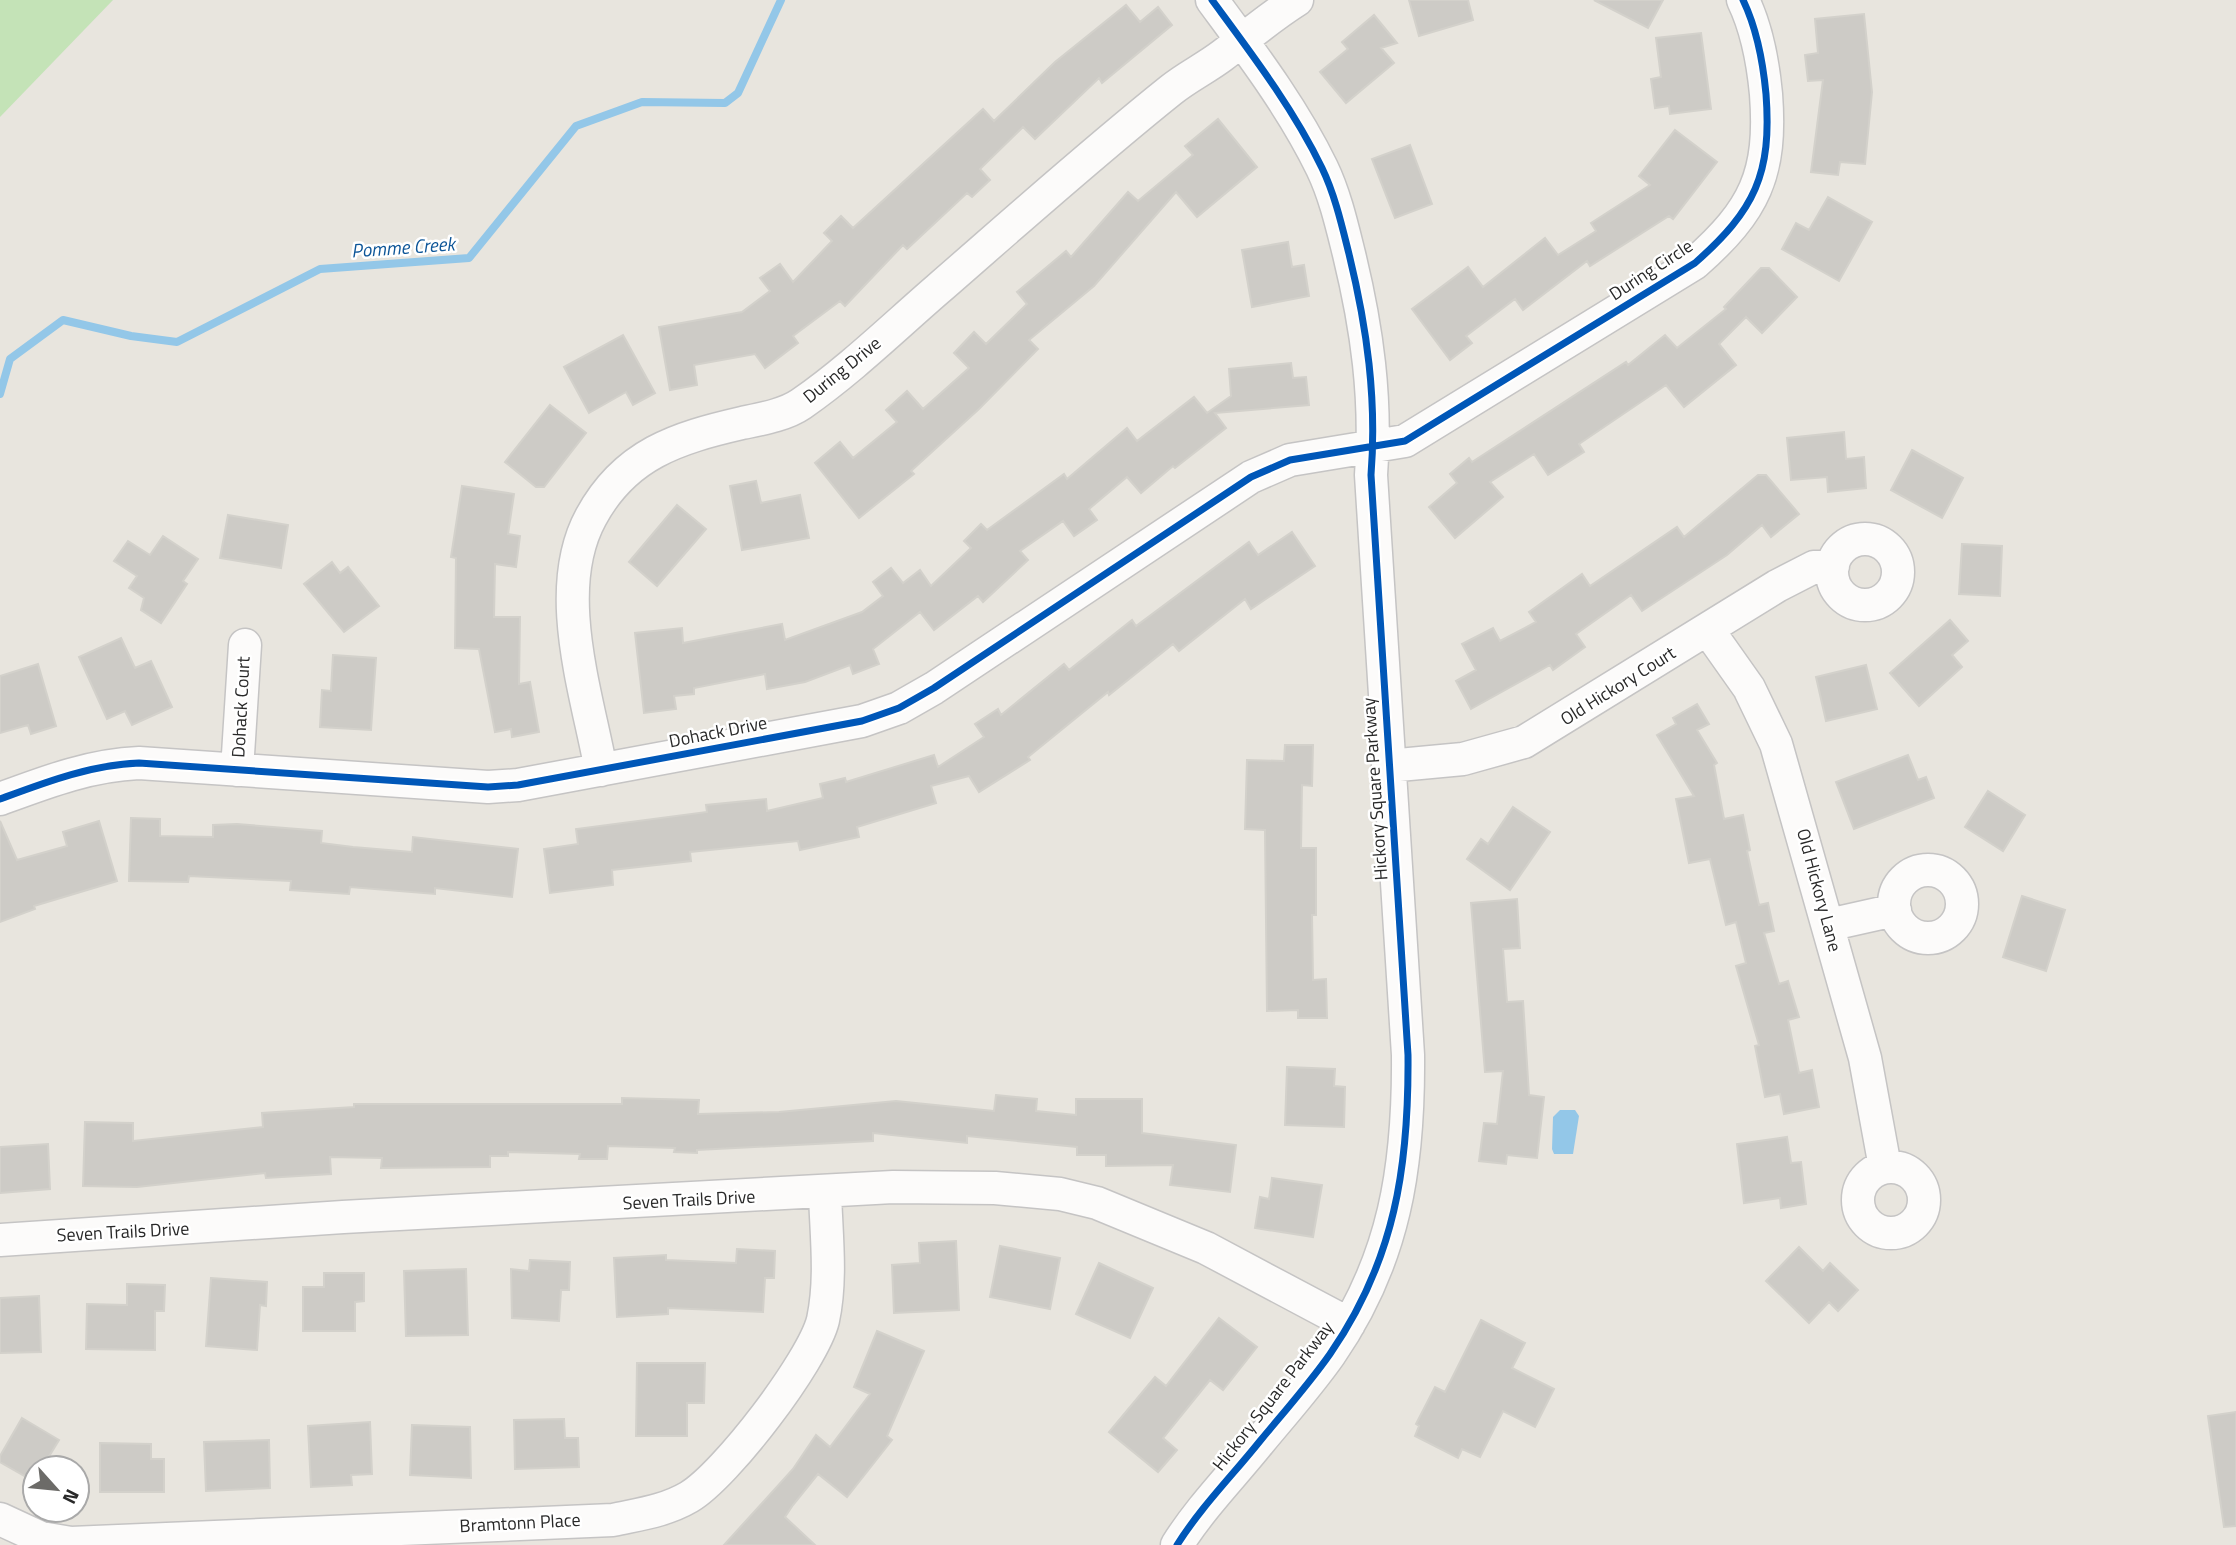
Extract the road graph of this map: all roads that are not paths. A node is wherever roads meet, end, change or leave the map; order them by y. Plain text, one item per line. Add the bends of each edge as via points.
1 (1212, 0) edge
2 (1297, 0) edge
3 (1742, 0) edge
4 (1240, 40) junction
5 (1373, 447) junction
6 (1833, 566) dead end
7 (1708, 630) junction
8 (245, 645) dead end
9 (1388, 766) junction
10 (237, 770) junction
11 (601, 770) junction
12 (0, 799) edge
13 (1895, 910) dead end
14 (1828, 925) junction
15 (1885, 1167) dead end
16 (825, 1192) junction
17 (0, 1240) edge
18 (1349, 1324) junction
19 (0, 1519) edge
20 (1177, 1545) edge

1 - 4 street, Hickory Square Parkway
2 - 4 street
3 - 5 street, During Circle via 1758,40 1764,74 1767,151 1757,187 1722,239 1695,263 1419,434
4 - 5 street, Hickory Square Parkway via 1323,169 1341,220 1370,360
4 - 11 street, During Drive via 1108,141 799,405 671,442 644,456 618,481 580,537 573,590 573,621
5 - 9 street, Hickory Square Parkway
5 - 11 street, Dohack Drive via 1290,460 1251,477 899,708 862,721
6 - 7 street, Old Hickory Court via 1803,571
7 - 9 street, Old Hickory Court via 1524,742 1463,759
7 - 14 street, Old Hickory Lane via 1749,688 1776,744
8 - 10 street, Dohack Court
9 - 18 street, Hickory Square Parkway via 1408,1055 1407,1132 1391,1226 1376,1270
10 - 11 street, Dohack Drive via 488,787
10 - 12 street, Dohack Drive via 109,764
13 - 14 street
14 - 15 street, Old Hickory Lane via 1865,1058
16 - 17 street, Seven Trails Drive
16 - 18 street, Seven Trails Drive via 983,1188 1060,1194 1097,1203 1206,1248
16 - 19 street, Bramtonn Place via 827,1288 812,1348 789,1385 717,1474 691,1496 661,1510 613,1520 71,1543 41,1538
18 - 20 street, Hickory Square Parkway via 1310,1380 1198,1513

